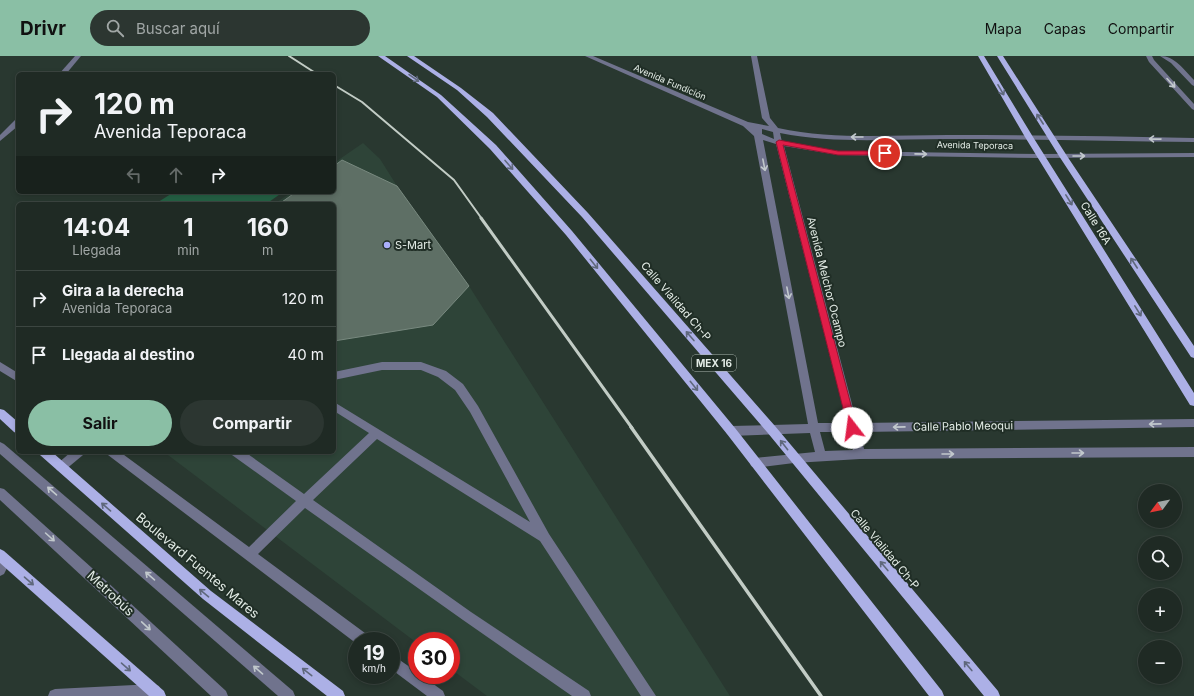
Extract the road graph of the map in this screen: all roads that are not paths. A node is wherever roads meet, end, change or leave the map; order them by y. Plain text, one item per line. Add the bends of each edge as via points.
1 (78, 56) edge
2 (382, 56) edge
3 (410, 56) edge
4 (588, 56) edge
5 (754, 56) edge
6 (981, 56) edge
7 (1000, 56) edge
8 (1149, 56) edge
9 (1163, 56) edge
10 (64, 72) edge
11 (1194, 84) edge
12 (1194, 108) edge
13 (766, 118) junction
14 (16, 124) edge
15 (759, 131) junction
16 (776, 131) junction
17 (1029, 137) junction
18 (1051, 137) junction
19 (0, 139) edge
20 (1194, 140) edge
21 (779, 142) junction
22 (1194, 155) edge
23 (1041, 156) junction
24 (1063, 156) junction
25 (1194, 354) edge
26 (0, 366) edge
27 (336, 376) edge
28 (16, 377) edge
29 (1194, 402) edge
30 (336, 407) edge
31 (0, 413) edge
32 (1194, 423) edge
33 (16, 427) edge
34 (814, 428) junction
35 (852, 428) junction
36 (771, 429) junction
37 (376, 432) junction
38 (731, 432) junction
39 (0, 447) edge
40 (1194, 452) edge
41 (46, 454) edge
42 (77, 454) edge
43 (115, 454) edge
44 (239, 454) edge
45 (860, 454) junction
46 (821, 456) junction
47 (794, 458) junction
48 (755, 463) junction
49 (61, 468) junction
50 (0, 493) edge
51 (305, 500) junction
52 (545, 538) junction
53 (249, 555) junction
54 (2, 562) edge
55 (352, 632) edge
56 (400, 668) edge
57 (157, 694) edge
58 (55, 696) edge
59 (221, 696) edge
60 (288, 696) edge
61 (338, 696) edge
62 (438, 696) edge
63 (584, 696) edge
64 (649, 696) edge
65 (937, 696) edge
66 (993, 696) edge

1 - 10 street
2 -> 38 main road, MEX 16 via 439,96 493,147 569,233
36 -> 3 main road, Calle Vialidad Ch-P / MEX 16 via 518,143 459,89
4 - 15 street, Avenida Fundición
5 - 13 street, Avenida Melchor Ocampo
6 -> 17 main road, Calle 16A
18 -> 7 main road, Calle 16A
8 -> 12 street
9 - 11 street via 1173,62
13 - 15 street
13 - 16 street, Avenida Melchor Ocampo
14 - 19 street
15 - 16 street, Avenida Teporaca
15 - 21 street, Avenida Teporaca
15 -> 34 street
17 -> 16 street, Avenida Teporaca via 833,137
16 - 21 street, Avenida Melchor Ocampo
17 - 18 street, Avenida Teporaca
17 - 23 main road, Calle 16A
20 -> 18 street, Avenida Teporaca
18 - 24 main road, Calle 16A
21 -> 23 street, Avenida Teporaca via 838,153
21 - 35 street, Avenida Melchor Ocampo
24 -> 22 street, Avenida Teporaca
23 - 24 street, Avenida Teporaca
23 -> 29 main road, Calle 16A
25 -> 24 main road, Calle 16A
26 - 28 street
27 - 52 street via 382,366 421,366 442,374 459,387 474,409
30 - 37 street
31 - 33 main road
32 -> 35 street, Calle Pablo Meoqui
34 - 35 street, Calle Pablo Meoqui
34 - 36 street, Calle Pablo Meoqui
34 - 46 street
35 - 45 street, Avenida Melchor Ocampo
36 - 38 street, Calle Pablo Meoqui
47 -> 36 main road, Calle Vialidad Ch-P / MEX 16
37 - 51 street
37 - 52 street
38 - 48 main road, MEX 16
60 -> 39 street
45 -> 40 street
41 - 49 main road, Boulevard Fuentes Mares
42 - 49 street
43 - 53 street
44 - 51 street
45 - 46 street
46 - 47 street
47 - 48 street
66 -> 47 main road, Calle Vialidad Ch-P / MEX 16
48 - 65 main road, MEX 16
61 -> 49 main road, Boulevard Fuentes Mares via 207,595
50 -> 59 street, Metrobús
51 - 53 street
51 - 63 street
52 - 64 street
53 - 55 street
54 -> 57 main road
56 - 62 street
57 - 58 street

